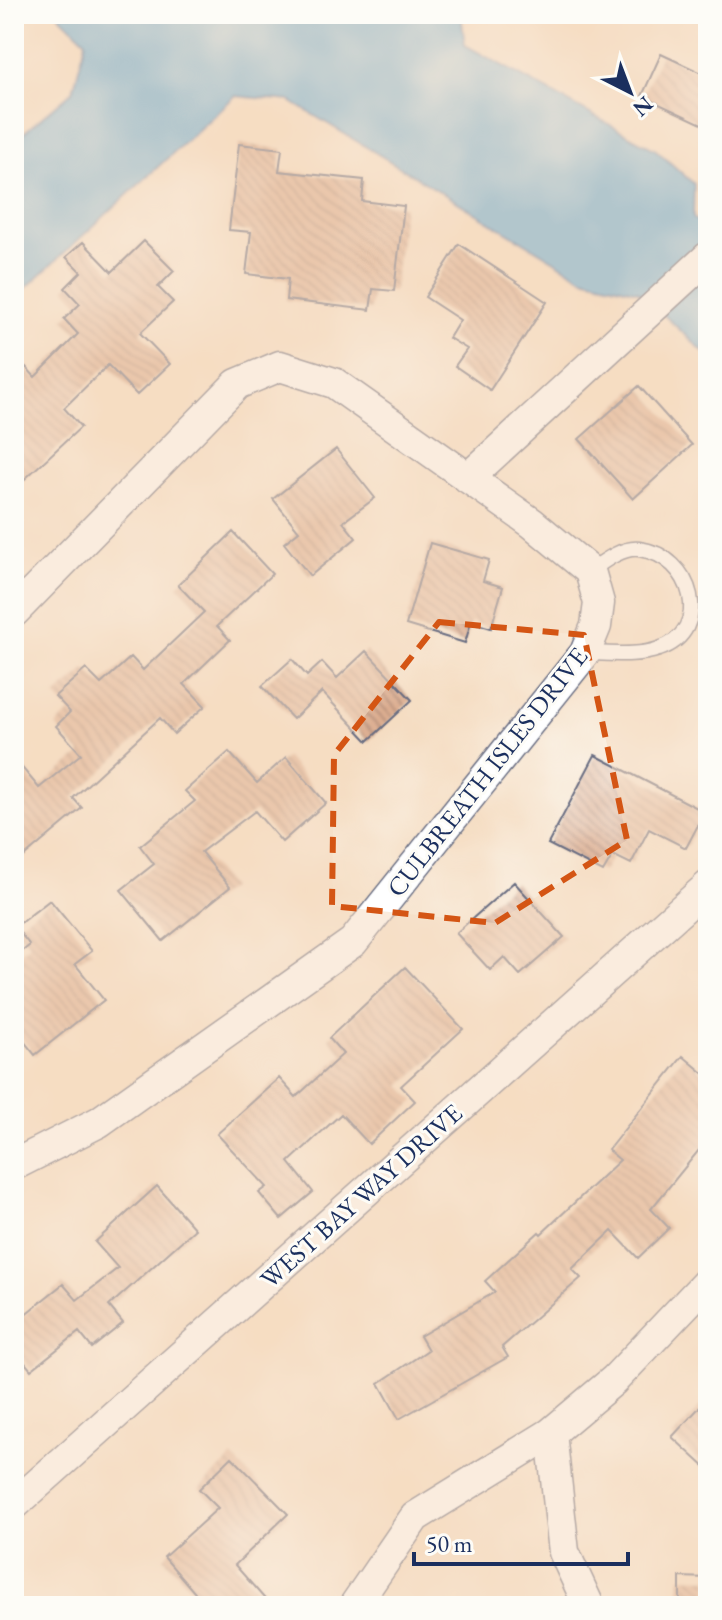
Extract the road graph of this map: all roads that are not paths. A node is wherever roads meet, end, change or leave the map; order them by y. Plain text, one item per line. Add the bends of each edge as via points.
1 (708, 257) edge
2 (468, 478) junction
3 (590, 571) junction
4 (14, 612) edge
5 (585, 653) junction
6 (708, 886) edge
7 (14, 1165) edge
8 (708, 1281) edge
9 (551, 1433) junction
10 (14, 1505) edge
11 (354, 1606) edge
12 (589, 1606) edge

1 - 2 street
2 - 3 street
2 - 4 street via 334,383 280,366 237,384
3 - 5 street, CULBREATH ISLES DRIVE via 599,603
3 - 5 lane via 609,557 638,548 668,560 685,579 692,599 690,620 662,649
5 - 7 street, CULBREATH ISLES DRIVE via 353,942 99,1122
6 - 10 street, WEST BAY WAY DRIVE
8 - 9 street via 614,1380
9 - 11 street via 415,1517
9 - 12 street via 564,1552

